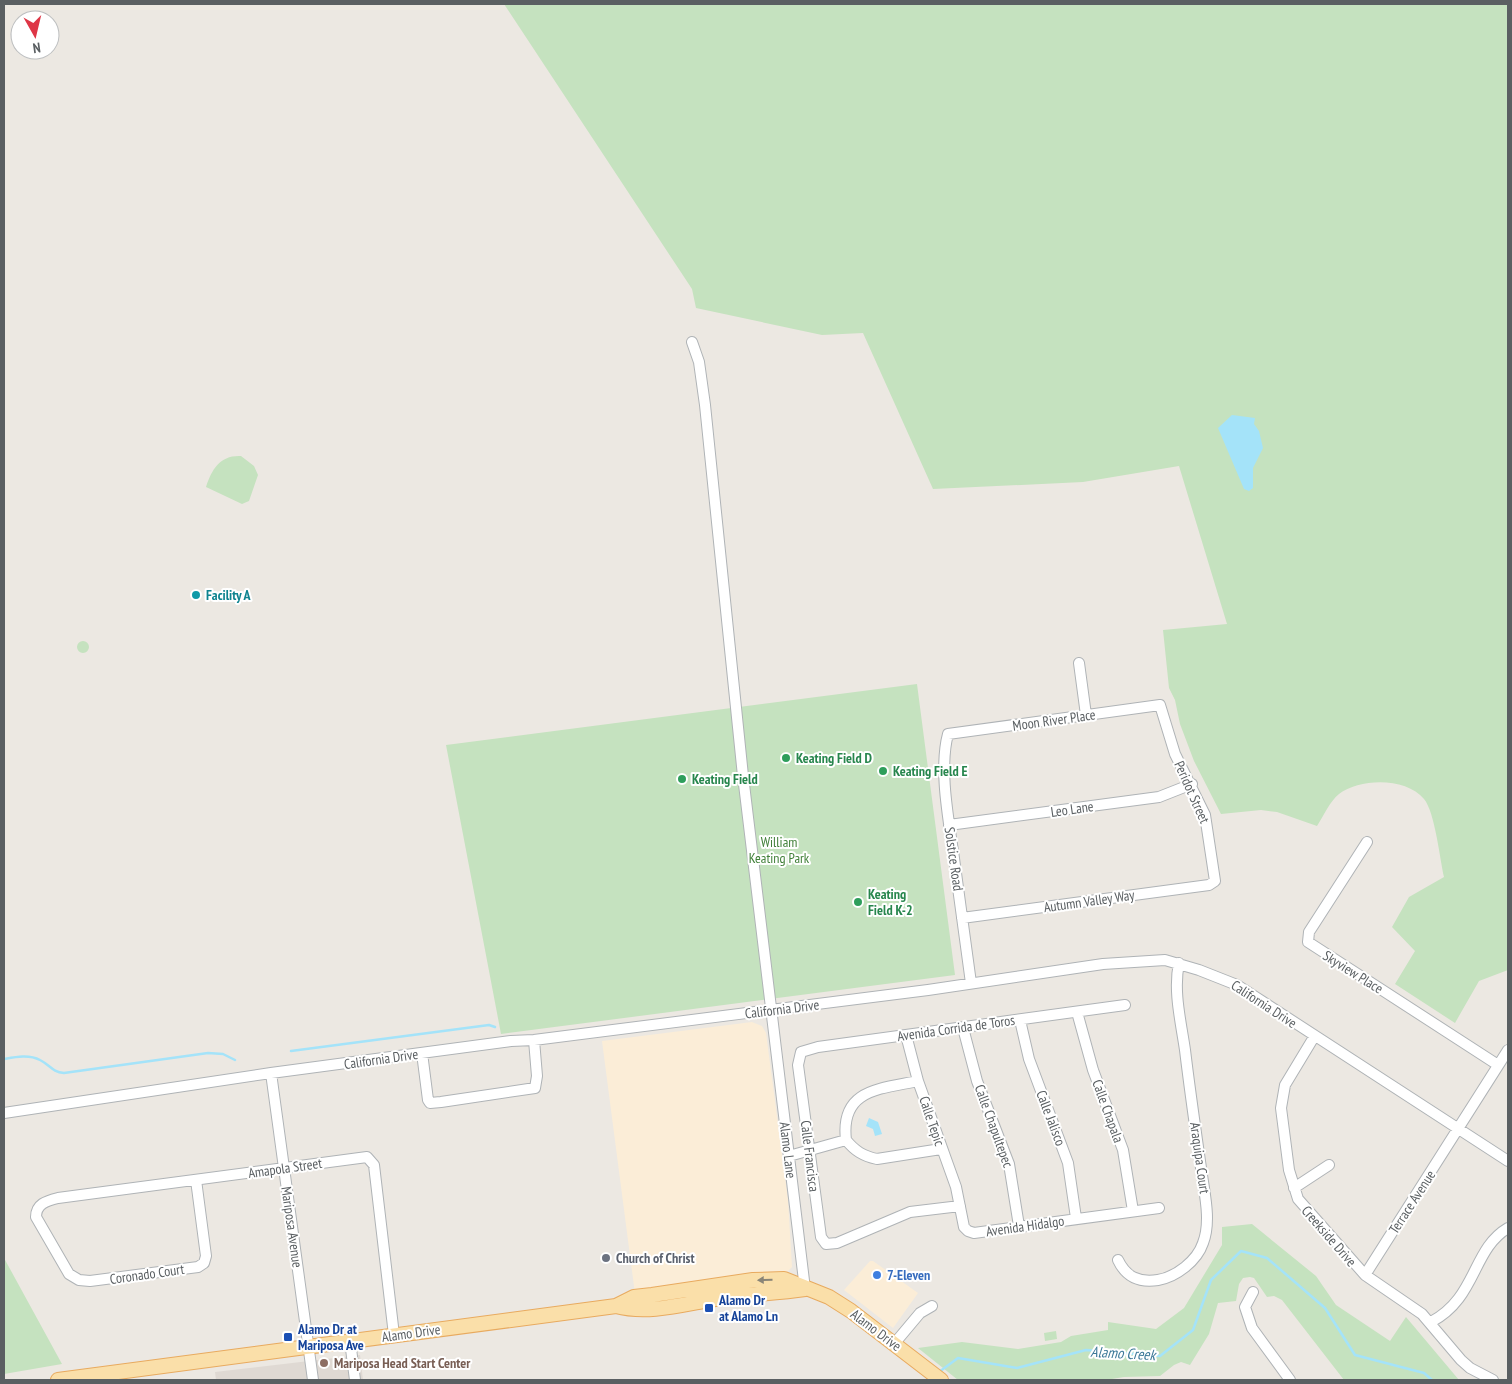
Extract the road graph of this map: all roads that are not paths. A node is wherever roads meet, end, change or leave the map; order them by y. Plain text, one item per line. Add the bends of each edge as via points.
1 (692, 342) dead end
2 (1079, 663) dead end
3 (1160, 705) joint
4 (1086, 715) junction
5 (948, 734) joint
6 (1192, 784) junction
7 (950, 825) junction
8 (1367, 842) dead end
9 (1215, 881) joint
10 (962, 918) junction
11 (1180, 963) junction
12 (971, 983) junction
13 (1125, 1005) dead end
14 (771, 1011) junction
15 (1077, 1012) junction
16 (1020, 1020) junction
17 (963, 1028) junction
18 (906, 1035) junction
19 (1314, 1037) junction
20 (534, 1040) junction
21 (1508, 1050) edge
22 (422, 1053) junction
23 (798, 1065) joint
24 (1498, 1065) junction
25 (271, 1073) junction
26 (918, 1082) junction
27 (4, 1113) edge
28 (1458, 1129) junction
29 (846, 1140) junction
30 (941, 1149) junction
31 (809, 1150) junction
32 (789, 1156) junction
33 (1508, 1161) edge
34 (1329, 1165) dead end
35 (284, 1168) junction
36 (196, 1180) junction
37 (1294, 1188) junction
38 (960, 1206) junction
39 (1159, 1208) dead end
40 (1133, 1211) junction
41 (1076, 1218) junction
42 (37, 1220) joint
43 (1019, 1226) junction
44 (1508, 1228) edge
45 (1118, 1260) dead end
46 (1365, 1275) junction
47 (722, 1284) junction
48 (805, 1289) junction
49 (1253, 1292) dead end
50 (616, 1306) junction
51 (932, 1306) dead end
52 (633, 1310) junction
53 (1431, 1322) junction
54 (394, 1335) junction
55 (350, 1341) junction
56 (894, 1344) junction
57 (308, 1346) junction
58 (58, 1380) edge
59 (313, 1380) edge
60 (355, 1380) edge
61 (941, 1380) edge
62 (1290, 1380) edge
63 (1493, 1380) edge

1 - 14 street, Alamo Lane via 699,362 705,405
2 - 4 street
3 - 4 street, Moon River Place
3 - 6 street, Peridot Street via 1175,754
4 - 5 street, Moon River Place
5 - 7 street, Solstice Road via 944,748
6 - 7 street, Leo Lane via 1159,797
6 - 9 street, Peridot Street via 1205,814
7 - 10 street, Solstice Road
8 - 24 street, Skyview Place via 1309,932 1308,942
9 - 10 street, Autumn Valley Way via 1209,885
10 - 12 street, Solstice Road
11 - 12 street, California Drive via 1131,961
11 - 19 street, California Drive via 1237,985
11 - 45 street, Araquipa Court via 1176,978 1206,1208 1203,1244 1184,1268 1159,1280 1135,1279 1122,1269
12 - 14 street, California Drive
13 - 15 street, Avenida Corrida de Toros
14 - 20 street, California Drive
14 - 32 street, Alamo Lane
15 - 16 street, Avenida Corrida de Toros
15 - 40 street, Calle Chapala via 1120,1142
16 - 17 street, Avenida Corrida de Toros
16 - 41 street, Calle Jalisco via 1029,1059 1068,1163
17 - 18 street, Avenida Corrida de Toros
17 - 43 street, Calle Chapultepec via 977,1081 1009,1164
18 - 23 street, Avenida Corrida de Toros via 809,1049 802,1052
18 - 26 street, Calle Tepic
19 - 28 street, California Drive
19 - 37 street, Creekside Drive via 1282,1095 1282,1120
20 - 22 street, California Drive
20 - 22 street via 538,1076 535,1088 441,1102 430,1103 428,1100
21 - 24 street, Terrace Avenue
22 - 25 street, California Drive
23 - 31 street, Calle Francisca
24 - 28 street, Terrace Avenue
25 - 27 street, California Drive
25 - 35 street, Mariposa Avenue
26 - 29 street via 871,1091 862,1096 845,1120
26 - 30 street, Calle Tepic
28 - 33 street, California Drive
28 - 46 street, Terrace Avenue
29 - 30 street via 866,1157
29 - 31 street
30 - 38 street, Calle Tepic
31 - 32 street
31 - 38 street, Calle Francisca via 821,1238 826,1244 837,1243 910,1212
32 - 48 street, Alamo Lane
34 - 37 street
35 - 36 street, Amapola Street
35 - 54 street, Amapola Street via 365,1157 373,1162
35 - 57 street, Mariposa Avenue
36 - 42 street, Amapola Street via 58,1198 39,1207
36 - 42 street, Coronado Court via 206,1256 198,1267 90,1282 79,1280 63,1266
37 - 46 street, Creekside Drive via 1304,1206
38 - 43 street, Avenida Hidalgo via 968,1232
39 - 40 street, Avenida Hidalgo
40 - 41 street, Avenida Hidalgo
41 - 43 street, Avenida Hidalgo
44 - 53 street via 1496,1235 1453,1308
46 - 53 street, Creekside Drive
48 -> 47 main road, Alamo Drive via 784,1279
47 - 50 main road, Alamo Drive via 634,1297
47 - 52 main road via 708,1292 650,1302
48 - 52 main road, Alamo Drive
48 - 56 main road, Alamo Drive via 839,1303
49 - 62 street via 1245,1307 1252,1328
50 - 52 main road, Alamo Drive
50 - 54 main road, Alamo Drive
51 - 56 street via 920,1313
53 - 63 street, Creekside Drive via 1461,1360
54 - 55 main road, Alamo Drive
55 - 57 main road, Alamo Drive
55 - 60 street
56 - 61 main road, Alamo Drive
57 - 58 main road, Alamo Drive
57 - 59 street, Mariposa Avenue

